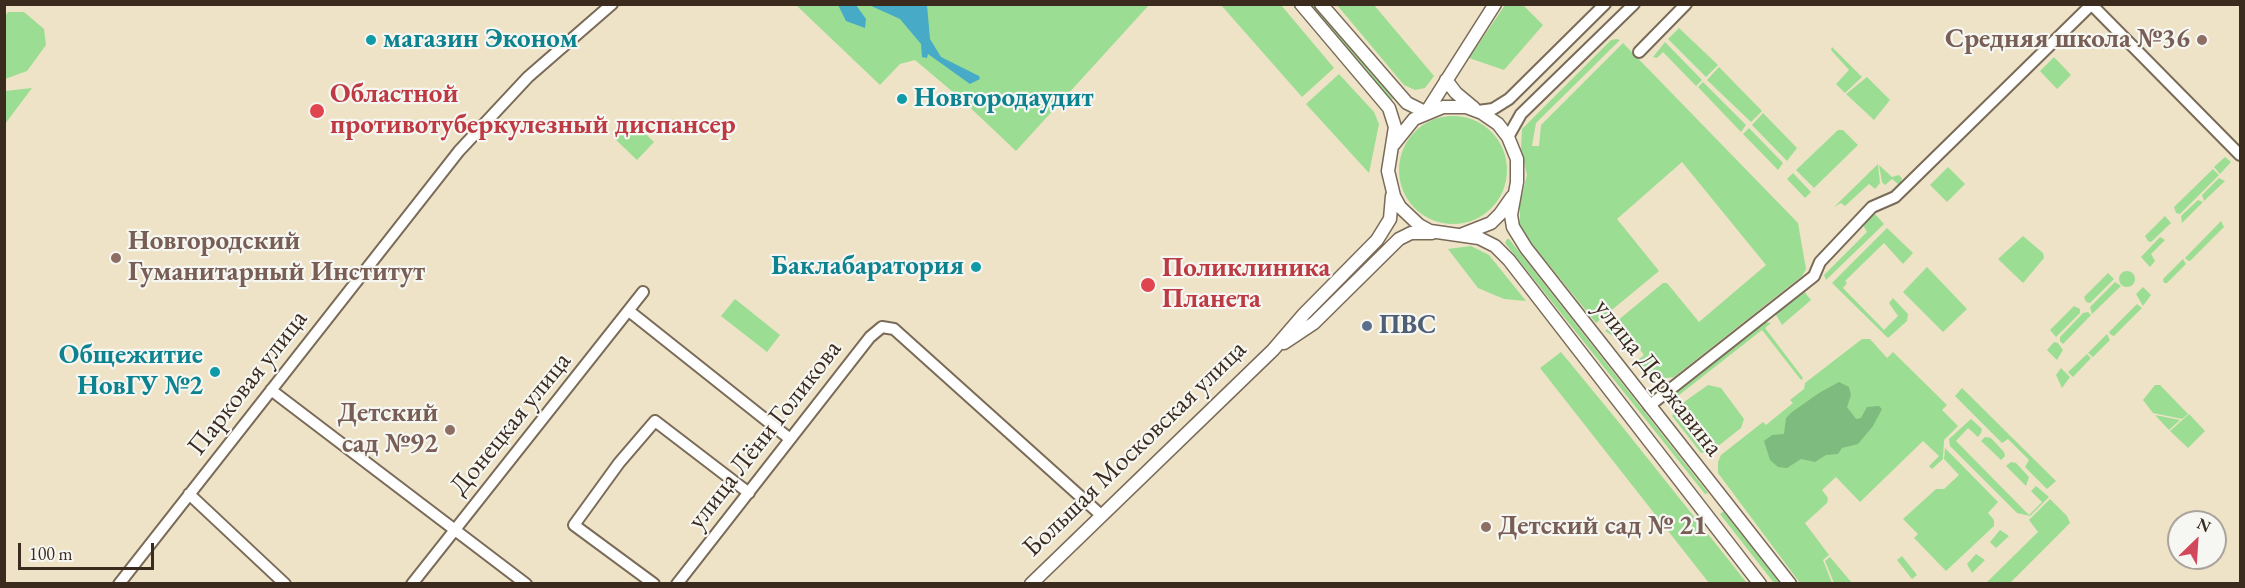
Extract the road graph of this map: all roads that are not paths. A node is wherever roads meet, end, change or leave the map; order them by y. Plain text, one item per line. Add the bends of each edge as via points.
1 (612, 4) edge
2 (1301, 4) edge
3 (1322, 4) edge
4 (1495, 4) edge
5 (1605, 4) edge
6 (1634, 4) edge
7 (1686, 4) edge
8 (2091, 5) edge
9 (1639, 52) dead end
10 (1446, 80) junction
11 (1478, 111) junction
12 (1426, 112) junction
13 (1509, 137) junction
14 (2241, 155) edge
15 (1389, 159) junction
16 (1390, 183) junction
17 (1514, 193) junction
18 (1449, 234) junction
19 (643, 292) dead end
20 (629, 311) junction
21 (1273, 350) junction
22 (271, 390) junction
23 (1649, 406) junction
24 (790, 440) junction
25 (749, 493) junction
26 (189, 495) junction
27 (1723, 501) junction
28 (1101, 515) junction
29 (1706, 515) junction
30 (455, 530) junction
31 (119, 584) edge
32 (285, 584) edge
33 (412, 584) edge
34 (526, 584) edge
35 (654, 584) edge
36 (677, 584) edge
37 (1031, 584) edge
38 (1760, 584) edge
39 (1790, 584) edge

1 - 22 street, Парковая улица via 528,77 470,139
2 - 15 main road, улица Державина via 1389,108 1395,127
3 - 12 main road via 1407,103
4 - 10 main road
5 - 11 street via 1509,99 1493,109
6 - 13 street via 1521,114
7 - 9 street
8 - 14 street
8 - 23 street via 1895,197 1872,207 1820,262 1814,276
10 - 11 main road
10 - 12 main road
11 - 12 main road via 1454,106
11 - 13 main road
12 - 15 main road, улица Державина via 1398,136
13 - 17 main road, улица Державина via 1518,170
15 - 16 main road, улица Державина
16 - 18 main road, улица Державина via 1408,217 1430,231
16 - 21 main road, Большая Московская улица via 1392,213 1381,236
17 - 18 main road via 1491,223 1474,231
17 - 23 main road, улица Державина via 1513,228
18 - 21 main road, Большая Московская улица via 1411,233 1399,239 1314,323
18 - 29 main road, улица Державина via 1479,238 1495,246 1509,260
19 - 20 street, Донецкая улица
20 - 24 street
20 - 30 street, Донецкая улица
21 - 28 main road, Большая Московская улица
22 - 26 street, Парковая улица
22 - 30 street
23 - 27 main road, улица Державина
24 - 25 street, улица Лёни Голикова
24 - 28 street, улица Лёни Голикова via 874,332 882,327 894,329
25 - 35 street via 655,421 574,525
25 - 36 street, улица Лёни Голикова
26 - 31 street, Парковая улица
26 - 32 street
27 - 29 main road
27 - 39 main road, улица Державина
28 - 37 main road, Большая Московская улица
29 - 38 main road, улица Державина
30 - 33 street, Донецкая улица
30 - 34 street

